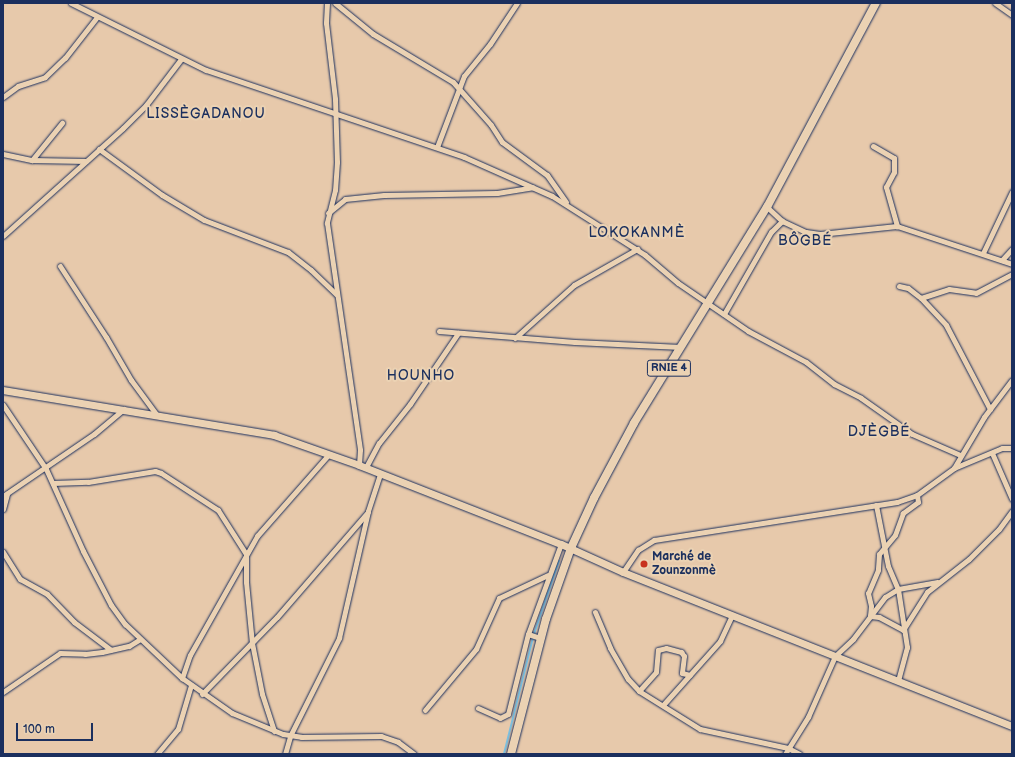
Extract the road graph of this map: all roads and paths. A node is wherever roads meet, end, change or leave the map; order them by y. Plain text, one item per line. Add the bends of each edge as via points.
1 (70, 3) edge
2 (327, 3) edge
3 (335, 3) edge
4 (517, 3) edge
5 (876, 3) edge
6 (995, 3) edge
7 (1012, 15) edge
8 (98, 17) junction
9 (181, 59) junction
10 (458, 88) junction
11 (3, 97) edge
12 (336, 112) junction
13 (62, 123) dead end
14 (873, 146) dead end
15 (437, 148) junction
16 (99, 149) junction
17 (3, 154) edge
18 (32, 160) junction
19 (86, 161) junction
20 (533, 187) junction
21 (1012, 192) edge
22 (567, 205) junction
23 (767, 207) junction
24 (327, 215) junction
25 (782, 221) junction
26 (897, 226) junction
27 (3, 236) edge
28 (637, 249) junction
29 (1012, 249) edge
30 (983, 253) junction
31 (1002, 260) junction
32 (1012, 264) edge
33 (60, 266) dead end
34 (1012, 274) edge
35 (899, 286) dead end
36 (336, 294) junction
37 (921, 298) junction
38 (709, 304) junction
39 (724, 314) junction
40 (439, 331) dead end
41 (458, 334) junction
42 (515, 338) junction
43 (682, 347) junction
44 (1012, 380) edge
45 (3, 384) edge
46 (6, 390) edge
47 (3, 405) edge
48 (124, 409) junction
49 (990, 409) junction
50 (156, 414) junction
51 (1012, 446) edge
52 (992, 453) junction
53 (329, 454) junction
54 (960, 455) junction
55 (363, 466) junction
56 (954, 468) junction
57 (46, 469) junction
58 (380, 473) junction
59 (53, 483) junction
60 (5, 495) edge
61 (917, 495) junction
62 (1012, 499) edge
63 (876, 505) junction
64 (3, 509) edge
65 (368, 511) junction
66 (1012, 511) edge
67 (561, 544) junction
68 (885, 547) junction
69 (571, 548) junction
70 (3, 552) edge
71 (246, 554) junction
72 (888, 566) junction
73 (878, 570) junction
74 (623, 572) junction
75 (548, 575) junction
76 (938, 582) junction
77 (898, 589) junction
78 (595, 612) dead end
79 (871, 613) junction
80 (732, 615) junction
81 (903, 630) junction
82 (534, 636) junction
83 (140, 639) junction
84 (252, 643) junction
85 (111, 650) junction
86 (835, 656) junction
87 (690, 675) junction
88 (182, 678) junction
89 (898, 681) junction
90 (191, 685) junction
91 (3, 692) edge
92 (639, 692) junction
93 (202, 694) junction
94 (662, 705) junction
95 (478, 708) dead end
96 (425, 710) dead end
97 (1012, 726) edge
98 (274, 730) junction
99 (290, 736) junction
100 (788, 748) junction
101 (286, 753) edge
102 (158, 754) edge
103 (414, 754) edge
104 (511, 754) edge
105 (785, 754) edge
106 (800, 754) edge

1 - 8 street
2 - 12 street via 326,23
3 - 10 street via 373,34
4 - 10 street
5 - 23 main road, RNIE 4
6 - 7 street
8 - 9 street
8 - 11 street via 65,58 45,77 18,86
9 - 12 street via 206,70
9 - 16 street via 146,105
10 - 15 street
10 - 22 street via 491,125 502,142 547,175
12 - 15 street
12 - 24 street via 336,185
13 - 18 street
14 - 26 street via 894,158 894,172 886,187
15 - 20 street
16 - 19 street
16 - 36 street via 156,191 199,217 292,255
17 - 18 street
18 - 19 street
19 - 27 street
20 - 22 street
20 - 24 street via 497,193 384,195 345,199
21 - 30 street
22 - 28 street
23 - 25 street
23 - 38 main road, RNIE 4
24 - 36 street
25 - 26 street via 792,227 820,234
25 - 39 street via 771,232
26 - 30 street via 944,243
28 - 38 street via 678,283
28 - 42 street via 574,285
29 - 31 street
30 - 31 street
31 - 32 street
33 - 50 street via 95,318 131,380
34 - 37 street via 976,293 949,289
35 - 37 street via 908,288
36 - 55 street
37 - 49 street via 946,325
38 - 39 street
38 - 43 main road, RNIE 4
39 - 54 street via 748,331 806,362 834,384 861,398 912,434
40 - 41 street
41 - 42 street
41 - 55 street
42 - 43 street
43 - 69 main road, RNIE 4 via 631,430
44 - 49 street
45 - 46 street
46 - 48 street
47 - 57 street
48 - 50 street
48 - 57 street
49 - 54 street
50 - 53 street via 255,430
51 - 52 street
52 - 56 street
52 - 62 street
53 - 55 street
53 - 71 street via 267,524
54 - 56 street
55 - 58 street
56 - 61 street
57 - 59 street
57 - 60 street
58 - 65 street
58 - 67 street
59 - 71 street via 88,482 161,472 218,510
59 - 83 street via 83,551 111,605
60 - 64 street
61 - 63 street
61 - 68 street via 918,502 903,514 895,535
63 - 68 street
63 - 74 street via 654,540 638,550
65 - 84 street
65 - 99 street via 339,638
66 - 76 street via 999,529 962,567
67 - 69 street
67 - 75 street
68 - 72 street
68 - 73 street via 880,554
69 - 74 street
69 - 82 main road, RNIE 4
70 - 85 street via 20,580 47,594 86,632
71 - 84 street
71 - 88 street via 190,655
72 - 73 street
72 - 77 street
73 - 79 street via 868,593
74 - 80 street
75 - 82 street
75 - 96 street via 499,598 476,649
76 - 77 street
76 - 81 street via 918,604
77 - 79 street via 885,597
77 - 81 street
78 - 92 street via 610,648 628,679
79 - 81 street via 870,616 879,617
79 - 86 street via 853,639
80 - 86 street
80 - 87 street via 720,641
81 - 89 street via 906,655
82 - 95 street via 508,714 500,718
82 - 104 main road, RNIE 4
83 - 85 street via 129,646
83 - 88 street
84 - 93 street
84 - 98 street via 262,694
85 - 91 street via 85,654 60,653
86 - 89 street
86 - 100 street via 808,717
87 - 92 street via 682,673 684,656 681,652 666,648 658,650 656,672
87 - 94 street
88 - 90 street
89 - 97 street
90 - 93 street
90 - 102 street via 178,729
92 - 94 street
93 - 98 street via 232,713
94 - 100 street via 711,733
98 - 99 street
99 - 101 street
99 - 103 street via 381,736 398,742
100 - 105 street
100 - 106 street

